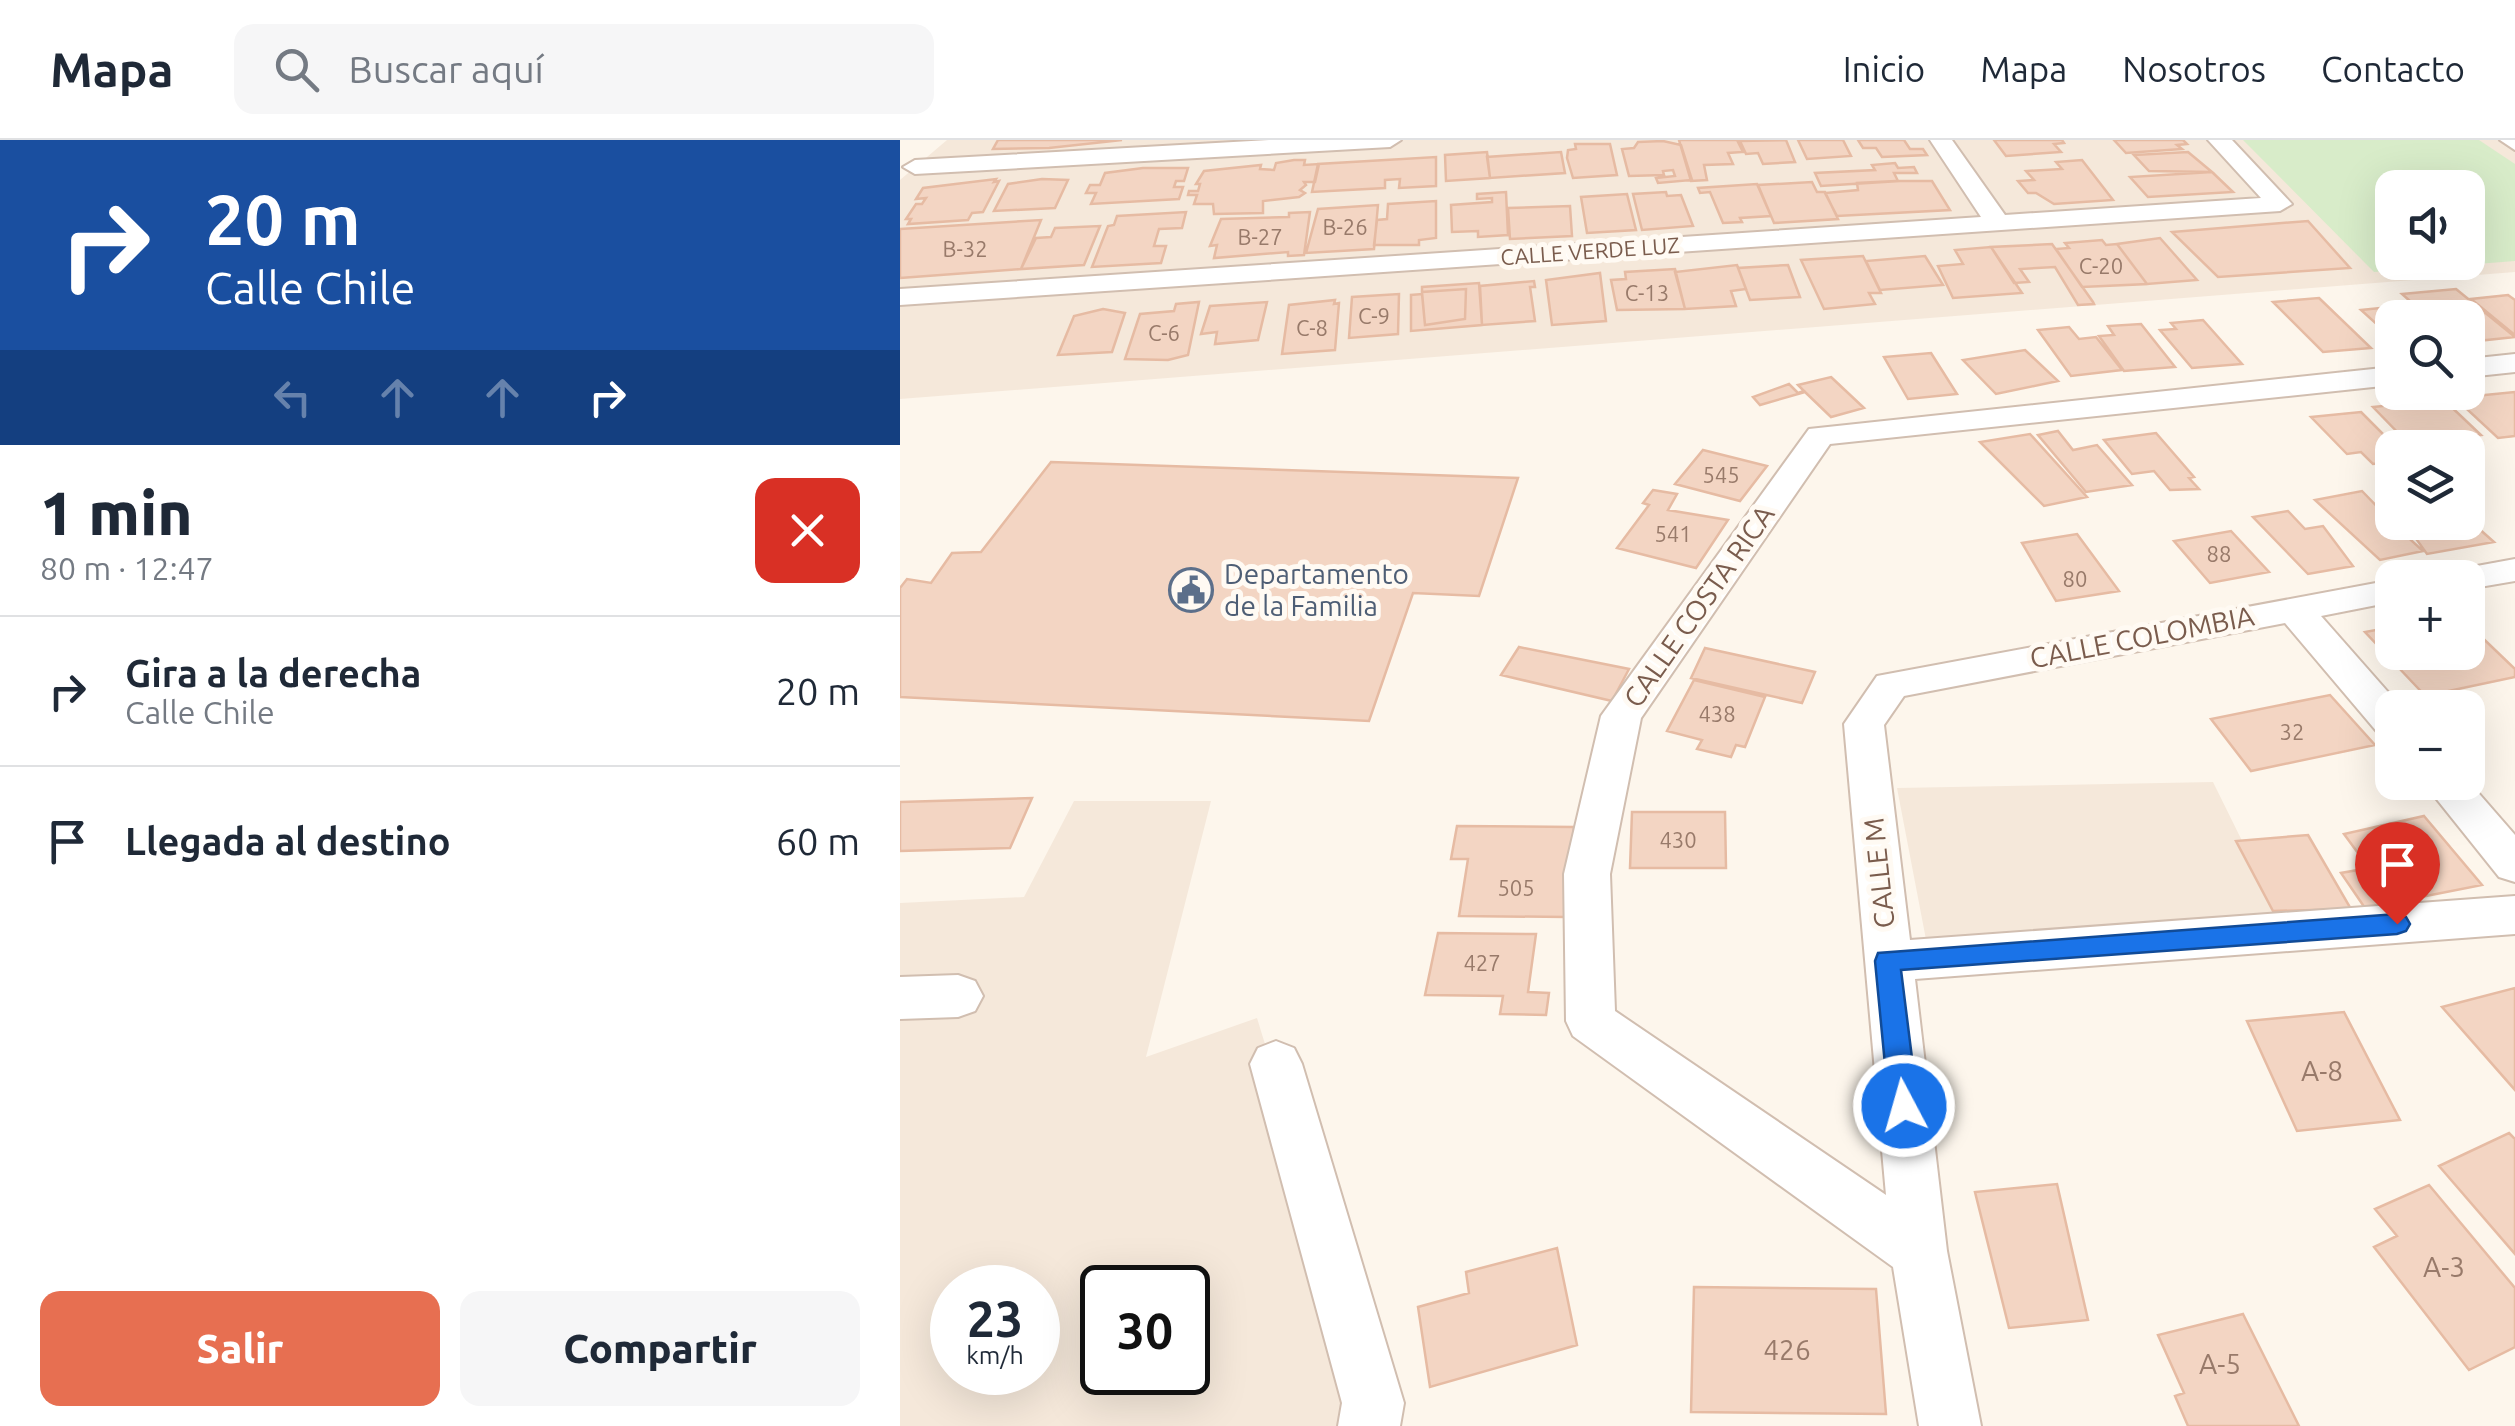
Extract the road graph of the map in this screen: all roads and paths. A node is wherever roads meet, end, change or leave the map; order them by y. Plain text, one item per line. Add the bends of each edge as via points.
1 (946, 140) edge
2 (1390, 140) edge
3 (1941, 140) edge
4 (2218, 140) edge
5 (908, 173) edge
6 (2000, 224) junction
7 (900, 298) edge
8 (2515, 363) edge
9 (2485, 366) edge
10 (2375, 378) edge
11 (2515, 570) edge
12 (2485, 575) edge
13 (2375, 594) edge
14 (2293, 608) junction
15 (1891, 686) joint
16 (2375, 703) edge
17 (2459, 800) edge
18 (2515, 865) edge
19 (2515, 915) edge
20 (1888, 961) junction
21 (958, 996) dead end
22 (900, 998) edge
23 (1276, 1064) dead end
24 (1919, 1251) junction
25 (1369, 1426) edge
26 (1950, 1426) edge

1 - 5 street
2 - 5 street
3 - 6 street
4 - 6 street, CALLE VERDE LUZ via 2280,204
6 - 7 street, CALLE VERDE LUZ
8 - 9 street
10 - 24 street, CALLE COSTA RICA via 1820,436 1621,716 1587,874 1591,1020
11 - 12 street
13 - 14 street, CALLE COLOMBIA
14 - 15 street, CALLE COLOMBIA
14 - 16 street
15 - 20 street, CALLE M via 1864,724
17 - 18 street
19 - 20 street
20 - 24 street, CALLE M
21 - 22 street
23 - 25 street via 1373,1403
24 - 26 street, CALLE M

